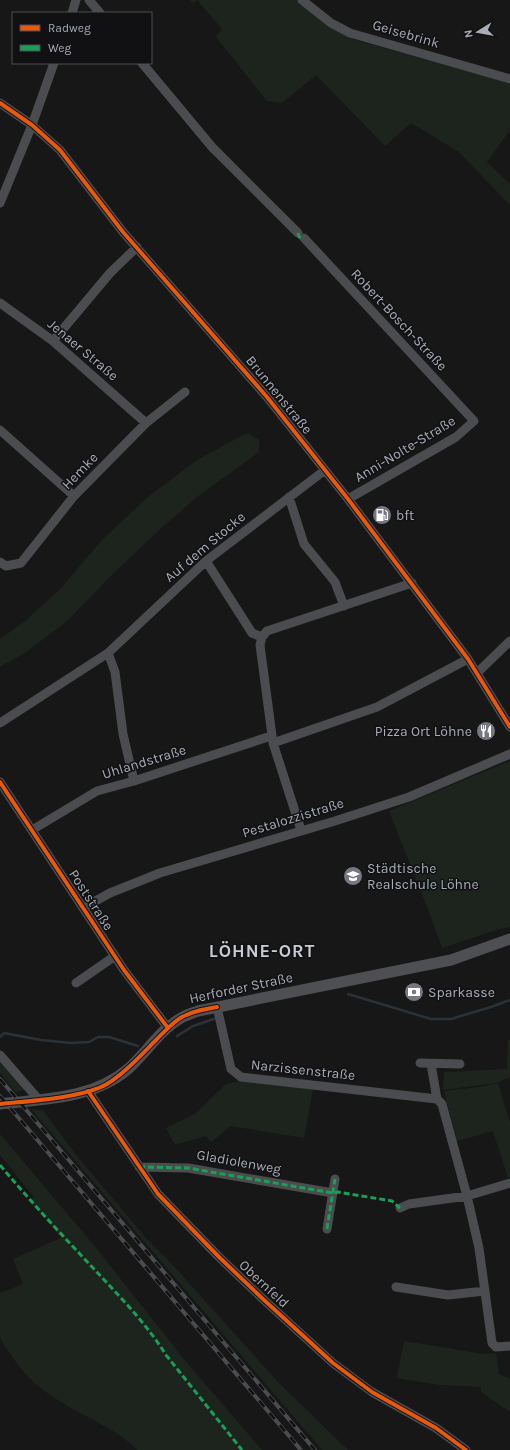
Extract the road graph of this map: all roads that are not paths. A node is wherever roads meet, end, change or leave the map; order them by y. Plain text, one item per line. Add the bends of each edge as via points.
1 (76, 0) edge
2 (89, 0) edge
3 (302, 0) edge
4 (72, 12) edge
5 (99, 12) edge
6 (54, 64) edge
7 (143, 64) edge
8 (510, 79) edge
9 (0, 103) edge
10 (32, 125) junction
11 (0, 203) edge
12 (137, 247) junction
13 (0, 302) edge
14 (53, 341) junction
15 (185, 392) dead end
16 (474, 421) joint
17 (146, 423) junction
18 (0, 430) edge
19 (325, 470) junction
20 (74, 496) junction
21 (288, 497) junction
22 (348, 499) junction
23 (206, 561) junction
24 (0, 562) edge
25 (412, 583) junction
26 (344, 606) junction
27 (262, 637) junction
28 (510, 641) edge
29 (108, 653) junction
30 (468, 659) junction
31 (477, 673) junction
32 (0, 723) edge
33 (510, 727) edge
34 (272, 739) junction
35 (510, 754) edge
36 (134, 781) junction
37 (0, 782) edge
38 (32, 830) junction
39 (301, 830) junction
40 (83, 908) junction
41 (510, 939) edge
42 (115, 956) junction
43 (76, 983) dead end
44 (217, 1007) junction
45 (168, 1028) junction
46 (0, 1055) edge
47 (420, 1063) dead end
48 (431, 1064) junction
49 (460, 1064) dead end
50 (88, 1091) junction
51 (39, 1100) junction
52 (440, 1101) junction
53 (0, 1104) edge
54 (139, 1167) junction
55 (335, 1178) dead end
56 (510, 1183) edge
57 (333, 1193) junction
58 (467, 1196) junction
59 (400, 1208) dead end
60 (327, 1229) dead end
61 (396, 1287) dead end
62 (485, 1291) junction
63 (510, 1346) edge
64 (466, 1450) edge

1 - 4 street
2 - 5 street
3 - 8 street, Geisebrink via 331,23 350,33
6 - 10 street
7 - 16 street, Robert-Bosch-Straße via 212,147 301,235
9 - 10 street, Brunnenstraße
10 - 11 street
10 - 12 street, Brunnenstraße via 60,150
12 - 14 street via 110,273
12 - 19 street, Brunnenstraße via 267,397
13 - 14 street, Jenaer Straße
14 - 17 street, Jenaer Straße
15 - 17 street, Hemke
16 - 22 street, Anni-Nolte-Straße via 456,437
17 - 20 street, Hemke
18 - 20 street
19 - 21 street, Auf dem Stocke
19 - 22 street, Brunnenstraße
20 - 24 street, Hemke via 21,563 6,566
21 - 23 street, Auf dem Stocke
21 - 26 street via 304,544 336,582
22 - 25 street, Brunnenstraße
23 - 27 street via 252,633
23 - 29 street, Auf dem Stocke
25 - 26 street
25 - 30 street, Brunnenstraße
26 - 27 street via 267,631
27 - 34 street via 260,645
28 - 31 street
29 - 32 street, Auf dem Stocke
29 - 36 street via 115,672 123,734
30 - 31 street, Brunnenstraße
30 - 34 street, Uhlandstraße via 377,707
31 - 33 street, Brunnenstraße
34 - 36 street, Uhlandstraße
34 - 39 street
35 - 39 street, Pestalozzistraße via 409,797
36 - 38 street, Uhlandstraße via 97,791
37 - 38 street, Poststraße
38 - 40 street, Poststraße
39 - 40 street, Pestalozzistraße via 160,873 110,893
40 - 42 street, Poststraße
41 - 44 main road, Herforder Straße via 451,960
42 - 43 street
42 - 45 street, Poststraße
44 - 45 main road, Herforder Straße via 181,1018
44 - 52 street, Narzissenstraße via 231,1069 241,1077
45 - 50 main road, Herforder Straße via 128,1069 106,1084
46 - 51 street
47 - 48 street
48 - 49 street
48 - 52 street
50 - 51 main road, Herforder Straße
50 - 54 street, Obernfeld
51 - 53 main road, Herforder Straße
52 - 58 street
54 - 57 street, Gladiolenweg via 188,1168
54 - 64 street, Obernfeld via 158,1194 219,1257 333,1363 372,1392 436,1428
55 - 57 street
56 - 58 street
57 - 60 street
58 - 59 street via 409,1204
58 - 62 street via 480,1248
61 - 62 street via 448,1295
62 - 63 street via 492,1343 496,1347

